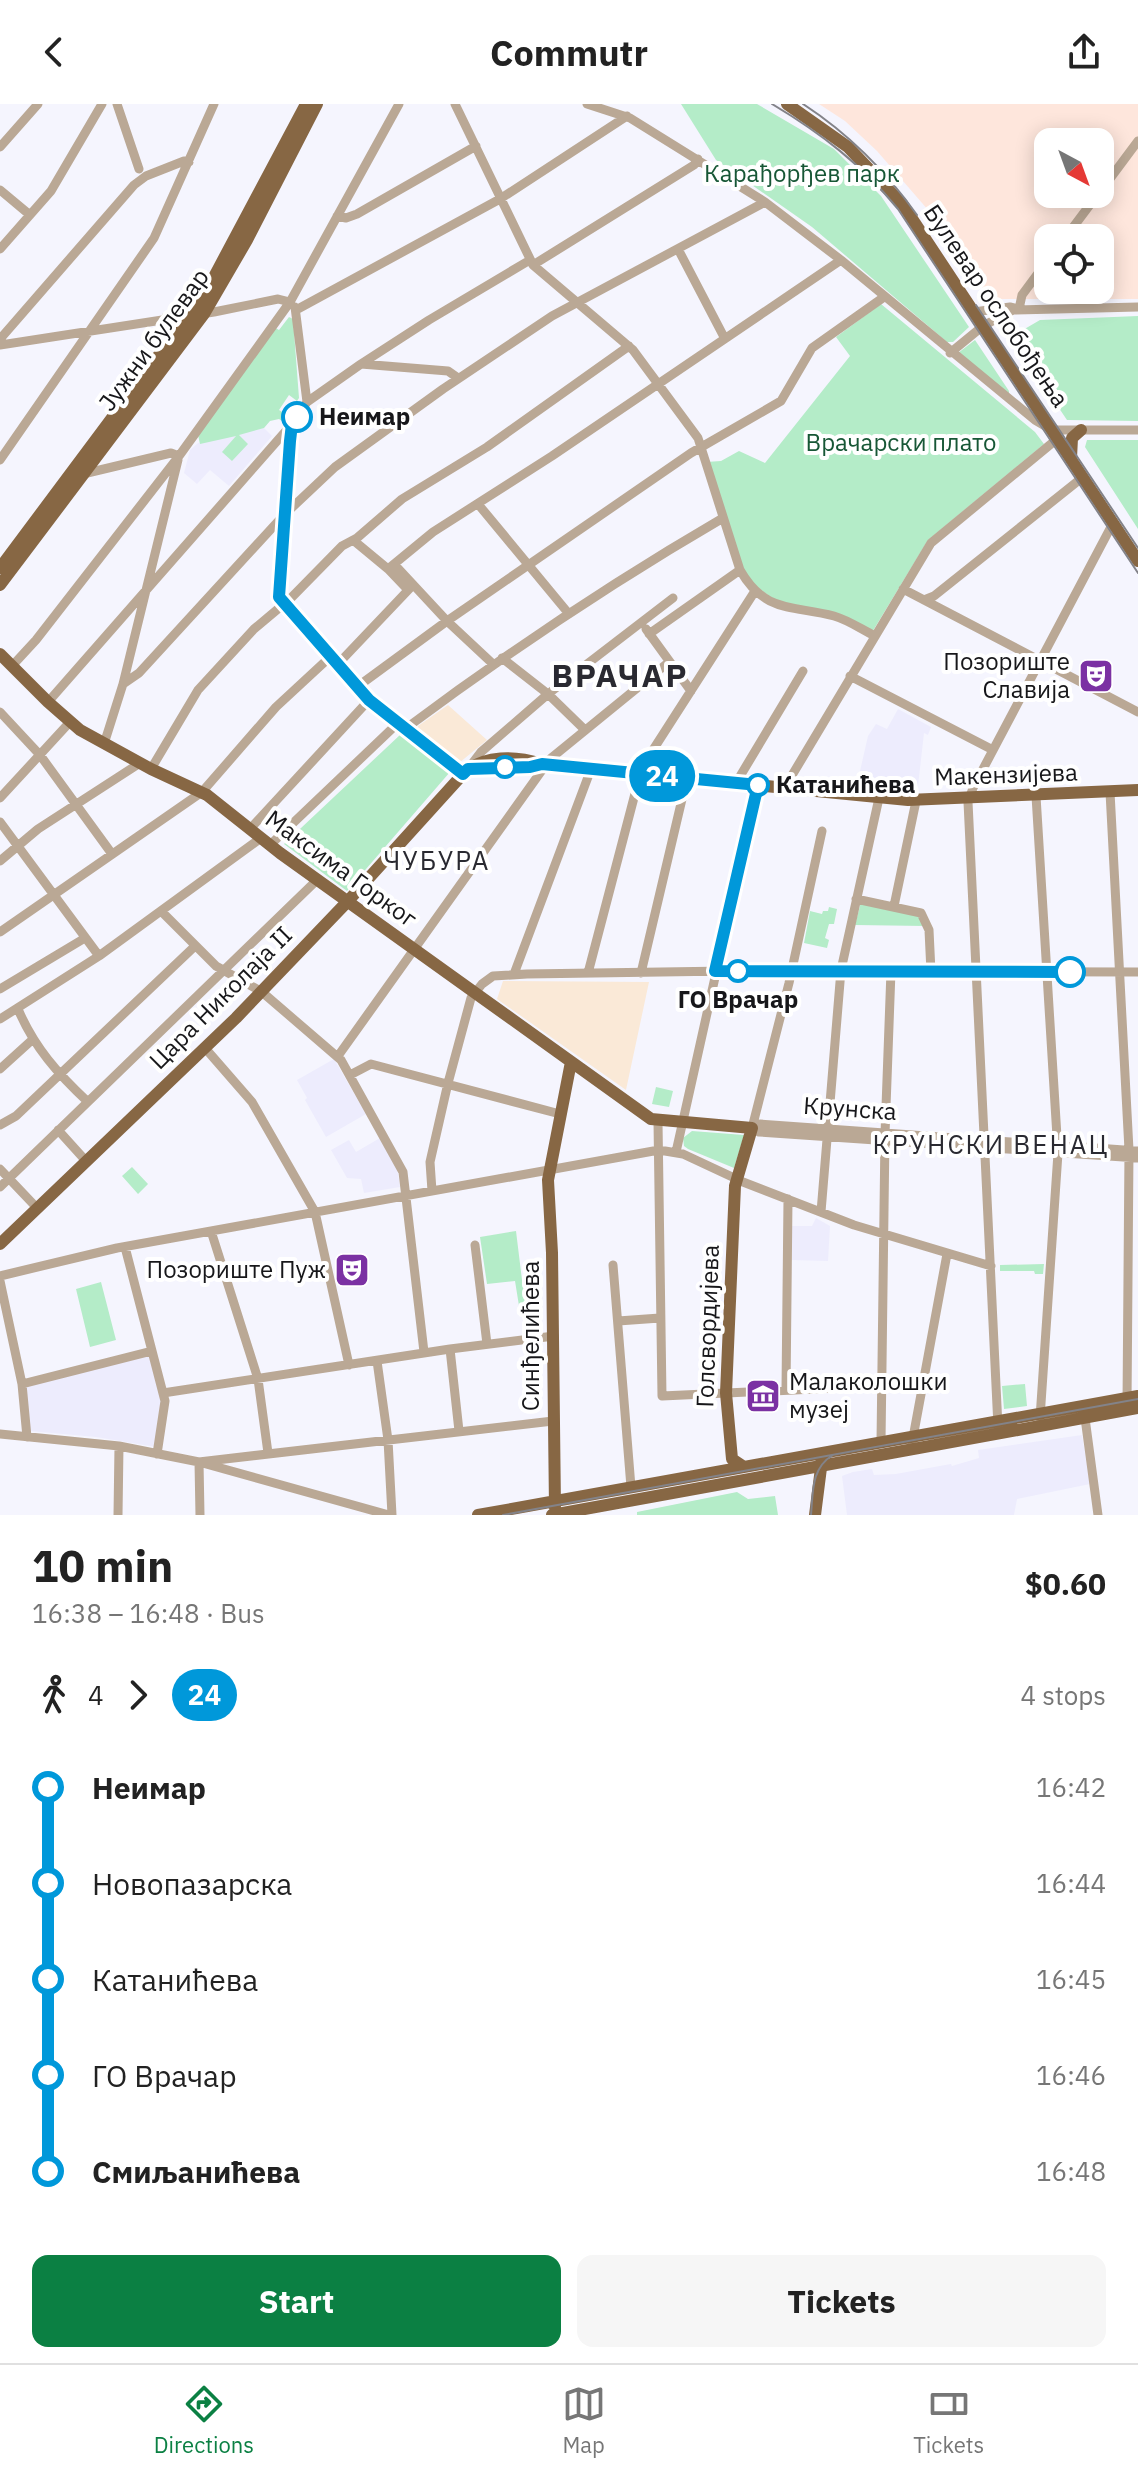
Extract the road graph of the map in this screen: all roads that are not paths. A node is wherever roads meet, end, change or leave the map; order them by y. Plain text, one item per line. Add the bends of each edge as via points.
1 (38, 104) edge
2 (102, 104) edge
3 (117, 104) edge
4 (214, 104) edge
5 (306, 104) edge
6 (317, 104) edge
7 (399, 104) edge
8 (587, 104) edge
9 (787, 104) edge
10 (456, 105) edge
11 (627, 116) junction
12 (1138, 141) edge
13 (476, 146) junction
14 (0, 147) edge
15 (698, 159) junction
16 (189, 162) junction
17 (139, 169) dead end
18 (1114, 173) edge
19 (0, 190) edge
20 (500, 199) junction
21 (765, 202) junction
22 (1088, 208) edge
23 (30, 215) junction
24 (337, 216) junction
25 (1076, 224) edge
26 (0, 249) edge
27 (678, 249) junction
28 (841, 260) junction
29 (532, 262) junction
30 (1034, 279) edge
31 (884, 297) junction
32 (575, 302) junction
33 (290, 307) junction
34 (1138, 307) edge
35 (1019, 309) junction
36 (974, 312) junction
37 (197, 315) junction
38 (167, 318) junction
39 (983, 326) junction
40 (92, 331) junction
41 (176, 334) junction
42 (724, 337) junction
43 (0, 339) edge
44 (0, 345) edge
45 (629, 346) junction
46 (950, 353) junction
47 (361, 364) junction
48 (458, 378) junction
49 (657, 382) junction
50 (307, 402) junction
51 (292, 424) junction
52 (1081, 430) junction
53 (1138, 430) edge
54 (1055, 434) junction
55 (702, 447) junction
56 (179, 456) junction
57 (1071, 458) junction
58 (0, 460) edge
59 (83, 474) junction
60 (1083, 477) junction
61 (478, 504) junction
62 (283, 516) junction
63 (723, 518) junction
64 (1113, 523) junction
65 (353, 540) junction
66 (1138, 561) edge
67 (530, 564) junction
68 (391, 567) junction
69 (0, 568) edge
70 (740, 570) junction
71 (0, 585) edge
72 (411, 588) junction
73 (146, 589) junction
74 (903, 589) junction
75 (755, 591) junction
76 (673, 598) dead end
77 (931, 601) junction
78 (283, 605) junction
79 (569, 614) junction
80 (447, 621) junction
81 (641, 622) junction
82 (649, 634) junction
83 (875, 636) junction
84 (0, 654) edge
85 (502, 658) junction
86 (333, 661) junction
87 (1040, 661) junction
88 (669, 662) junction
89 (493, 664) junction
90 (12, 666) junction
91 (803, 671) dead end
92 (850, 676) junction
93 (123, 684) junction
94 (357, 687) junction
95 (691, 691) junction
96 (548, 694) junction
97 (369, 700) junction
98 (48, 702) junction
99 (0, 712) edge
100 (1138, 712) edge
101 (69, 723) junction
102 (401, 726) junction
103 (585, 730) junction
104 (104, 744) junction
105 (993, 750) junction
106 (489, 754) junction
107 (40, 755) junction
108 (544, 764) junction
109 (145, 766) junction
110 (591, 769) junction
111 (466, 771) junction
112 (640, 773) junction
113 (687, 778) junction
114 (736, 783) junction
115 (758, 785) junction
116 (785, 787) junction
117 (1138, 790) edge
118 (202, 792) junction
119 (1110, 792) junction
120 (1036, 796) junction
121 (0, 798) edge
122 (879, 798) junction
123 (969, 799) junction
124 (916, 801) junction
125 (77, 805) junction
126 (0, 822) edge
127 (250, 829) junction
128 (822, 831) dead end
129 (265, 842) junction
130 (18, 846) junction
131 (112, 854) junction
132 (0, 861) edge
133 (317, 880) junction
134 (53, 897) junction
135 (856, 899) junction
136 (348, 901) junction
137 (894, 906) junction
138 (162, 912) junction
139 (0, 932) edge
140 (85, 938) junction
141 (194, 947) junction
142 (414, 950) junction
143 (99, 956) junction
144 (841, 970) junction
145 (222, 971) junction
146 (715, 971) junction
147 (792, 971) junction
148 (891, 971) junction
149 (931, 972) junction
150 (976, 972) junction
151 (1046, 972) junction
152 (1120, 972) junction
153 (1138, 972) edge
154 (588, 973) junction
155 (641, 973) junction
156 (514, 974) junction
157 (0, 989) edge
158 (262, 992) junction
159 (474, 992) junction
160 (18, 1009) junction
161 (0, 1010) edge
162 (0, 1019) edge
163 (32, 1040) junction
164 (205, 1048) junction
165 (338, 1056) junction
166 (571, 1062) junction
167 (0, 1069) edge
168 (59, 1075) junction
169 (350, 1075) junction
170 (448, 1083) junction
171 (88, 1102) junction
172 (560, 1114) junction
173 (658, 1122) junction
174 (681, 1123) junction
175 (0, 1125) edge
176 (752, 1128) junction
177 (58, 1130) junction
178 (826, 1134) junction
179 (885, 1137) junction
180 (984, 1144) junction
181 (659, 1150) junction
182 (1058, 1150) junction
183 (676, 1152) junction
184 (1134, 1154) edge
185 (86, 1161) junction
186 (0, 1169) edge
187 (549, 1171) junction
188 (9, 1178) junction
189 (737, 1179) junction
190 (0, 1187) edge
191 (432, 1191) junction
192 (405, 1196) junction
193 (788, 1199) junction
194 (37, 1208) junction
195 (315, 1212) junction
196 (821, 1212) junction
197 (211, 1231) junction
198 (885, 1234) junction
199 (0, 1244) edge
200 (475, 1245) dead end
201 (125, 1247) junction
202 (947, 1254) junction
203 (613, 1265) dead end
204 (991, 1266) junction
205 (0, 1278) edge
206 (660, 1318) junction
207 (618, 1321) junction
208 (554, 1336) junction
209 (487, 1344) junction
210 (450, 1349) junction
211 (152, 1351) junction
212 (424, 1352) junction
213 (377, 1361) junction
214 (349, 1365) junction
215 (258, 1379) junction
216 (22, 1384) junction
217 (922, 1384) junction
218 (881, 1385) junction
219 (786, 1390) junction
220 (163, 1393) junction
221 (726, 1393) junction
222 (1133, 1403) edge
223 (1085, 1418) junction
224 (1041, 1420) junction
225 (553, 1421) junction
226 (998, 1428) junction
227 (459, 1431) junction
228 (0, 1434) edge
229 (27, 1437) junction
230 (388, 1440) junction
231 (881, 1442) junction
232 (912, 1443) junction
233 (119, 1446) junction
234 (268, 1453) junction
235 (157, 1454) junction
236 (232, 1458) junction
237 (822, 1460) junction
238 (199, 1462) junction
239 (744, 1467) junction
240 (228, 1470) junction
241 (631, 1487) junction
242 (556, 1500) junction
243 (118, 1515) edge
244 (200, 1515) edge
245 (391, 1515) edge
246 (478, 1515) edge
247 (556, 1515) edge
248 (815, 1515) edge
249 (1098, 1515) edge

1 - 14 street
2 - 23 street via 56,184
3 - 17 street
4 - 16 street
5 - 37 main road, Јужни булевар
6 - 37 main road, Јужни булевар via 247,240
7 - 24 street
8 - 11 street
9 - 36 main road, Булевар ослобођења via 848,147 888,187
10 - 13 street
11 - 15 street
11 - 20 street
12 - 18 street
13 - 20 street
13 - 24 street via 357,214
15 - 21 street
15 - 29 street
16 - 40 street via 154,238
16 - 43 street via 149,174 134,185
19 - 23 street
20 - 29 street
20 - 33 street
21 - 27 street
21 - 28 street
22 - 25 street
23 - 26 street
24 - 33 street
27 - 32 street
27 - 42 street
28 - 31 street
28 - 42 street
29 - 32 street
29 - 47 street
30 - 35 street
31 - 46 street
31 - 55 street via 812,348 781,401
32 - 45 street
32 - 48 street
33 - 37 street via 278,299
33 - 50 street
33 - 56 street
34 - 35 street
35 - 36 street
35 - 39 street
36 - 39 main road, Булевар ослобођења
37 - 38 street
37 - 41 main road, Јужни булевар
37 - 59 main road, Јужни булевар
38 - 40 street
38 - 41 main road
39 - 46 street
39 - 54 main road, Булевар ослобођења
40 - 44 street
40 - 58 street
41 - 69 main road, Јужни булевар
42 - 49 street
45 - 49 street
45 - 65 street via 487,447 402,499
46 - 54 street
47 - 48 street via 448,371
47 - 50 street
48 - 62 street via 327,472
49 - 55 street
49 - 61 street
50 - 51 street
51 - 62 street
51 - 73 street
52 - 53 street
52 - 54 street
52 - 57 main road via 1072,438
54 - 57 main road, Булевар ослобођења
54 - 74 street via 934,540
55 - 63 street
55 - 67 street
56 - 59 street via 171,453
56 - 73 street
56 - 90 street
57 - 60 main road, Булевар ослобођења
59 - 71 main road, Јужни булевар
60 - 64 main road, Булевар ослобођења
60 - 77 street
61 - 67 street
61 - 68 street
62 - 78 street via 278,594
62 - 93 street
63 - 70 street
63 - 79 street
64 - 66 main road, Булевар ослобођења
64 - 87 street
65 - 68 street
65 - 78 street
67 - 79 street
67 - 80 street
68 - 72 street
70 - 75 street
70 - 82 street
72 - 80 street
72 - 86 street
73 - 93 street
73 - 98 street
74 - 77 street
74 - 83 street
75 - 83 street via 779,606 838,618
75 - 95 street
76 - 81 street
77 - 87 street
78 - 86 street
78 - 109 street via 192,696
79 - 85 street
80 - 89 street
80 - 94 street
81 - 82 street
81 - 96 street
82 - 88 street
83 - 92 street
84 - 90 main road, Максима Горког
85 - 89 street
85 - 96 street
86 - 94 street
86 - 118 street via 276,707
87 - 100 street
87 - 105 street
88 - 95 street
88 - 103 street
89 - 102 street
90 - 98 main road, Максима Горког
91 - 114 street
92 - 105 street
92 - 116 street
93 - 104 street
94 - 97 street
95 - 112 street
96 - 103 street
96 - 106 street
97 - 102 street
97 - 127 street
98 - 101 main road, Максима Горког
99 - 107 street
101 - 104 main road, Максима Горког
101 - 107 street
102 - 111 street
102 - 129 street
103 - 108 street
104 - 109 main road, Максима Горког
105 - 123 street
106 - 108 main road, Макензијева
106 - 111 main road, Макензијева
107 - 121 street
107 - 125 street
108 - 110 main road, Макензијева
108 - 111 main road, Макензијева
108 - 142 street
109 - 118 main road, Максима Горког
109 - 125 street
110 - 112 main road, Макензијева
110 - 156 street
111 - 136 main road, Цара Николаја II
112 - 113 main road, Макензијева
112 - 154 street
113 - 114 main road, Макензијева
113 - 155 street
114 - 115 main road, Макензијева
115 - 116 main road, Макензијева
115 - 146 street
116 - 122 main road, Макензијева
117 - 119 main road, Макензијева
118 - 127 main road, Максима Горког
118 - 131 street
119 - 120 main road, Макензијева
119 - 152 street
120 - 123 main road, Макензијева
120 - 151 street
122 - 124 main road, Макензијева
122 - 135 street
123 - 124 main road, Макензијева
123 - 150 street
124 - 137 street
125 - 130 street
125 - 131 street
126 - 130 street
127 - 129 main road, Максима Горког
128 - 147 street
129 - 133 main road, Максима Горког
129 - 138 street
130 - 132 street
130 - 134 street
131 - 134 street
133 - 136 main road, Максима Горког
133 - 145 street
134 - 139 street
134 - 140 street
135 - 137 street
135 - 144 street
136 - 142 main road, Максима Горког
136 - 158 main road, Цара Николаја II
137 - 149 street via 918,911 925,919
138 - 141 street
138 - 143 street
140 - 143 street
140 - 157 street
141 - 145 street
141 - 168 street
142 - 159 main road, Максима Горког
142 - 165 street
143 - 160 street
144 - 147 street
144 - 148 street
144 - 178 street
145 - 158 street
145 - 171 street
146 - 147 street
146 - 155 street
146 - 174 street
147 - 176 street
148 - 149 street
148 - 179 street
149 - 150 street
150 - 151 street
150 - 180 street
151 - 152 street
151 - 182 street
152 - 153 street
152 - 184 street
154 - 155 street
154 - 156 street
156 - 159 street via 490,978
158 - 164 main road, Цара Николаја II
158 - 165 street
159 - 166 main road, Максима Горког
159 - 170 street
160 - 161 street
160 - 162 street
160 - 163 street
163 - 167 street
163 - 168 street
164 - 185 main road, Цара Николаја II
164 - 195 street via 252,1102
165 - 169 street
166 - 172 main road, Синђелићева
166 - 173 main road, Максима Горког
168 - 171 street
168 - 175 street
169 - 170 street via 371,1064
169 - 192 street via 402,1168
170 - 172 street
170 - 191 street via 430,1162
171 - 177 street
172 - 187 main road, Синђелићева
173 - 174 main road, Крунска
173 - 181 street
174 - 176 main road, Крунска
174 - 183 street
176 - 178 street, Крунска via 760,1124
176 - 189 main road, Голсвордијева
177 - 185 street
177 - 188 street
178 - 179 street, Крунска
178 - 196 street
179 - 180 street, Крунска
179 - 198 street
180 - 182 street, Крунска
180 - 204 street
181 - 183 street
181 - 187 street
181 - 206 street
182 - 184 street, Крунска
182 - 224 street
183 - 189 street
184 - 222 street
185 - 194 main road, Цара Николаја II
186 - 188 street
187 - 191 street
187 - 208 main road, Синђелићева
188 - 190 street
188 - 194 street
189 - 193 street
189 - 221 main road, Голсвордијева
191 - 192 street
192 - 195 street
192 - 212 street
193 - 196 street
193 - 219 street
194 - 199 main road, Цара Николаја II
195 - 197 street
195 - 214 street
196 - 198 street
197 - 201 street
197 - 215 street
198 - 202 street
198 - 218 street
200 - 209 street
201 - 205 street
201 - 211 street
202 - 204 street
202 - 217 street
203 - 207 street
204 - 226 street
205 - 216 street
206 - 207 street
206 - 221 street via 660,1393
207 - 241 street
208 - 209 street
208 - 225 main road, Синђелићева
209 - 210 street
210 - 212 street
210 - 227 street
211 - 216 street
211 - 220 street
212 - 213 street
213 - 214 street
213 - 230 street
214 - 215 street
215 - 220 street
215 - 234 street
216 - 229 street
217 - 218 street
217 - 232 street
218 - 219 street
218 - 231 street
219 - 221 street
220 - 235 street
221 - 239 main road, Голсвордијева via 732,1459
222 - 223 main road
222 - 224 main road
223 - 224 main road
223 - 249 street
224 - 226 main road
225 - 227 street
225 - 242 main road, Синђелићева
226 - 232 main road
227 - 230 street
228 - 229 street
229 - 233 street
230 - 234 street
230 - 245 street
231 - 232 main road
231 - 237 main road
232 - 237 main road
233 - 235 street
233 - 243 street
234 - 236 street
235 - 238 street
236 - 238 street
236 - 240 street
237 - 239 main road
237 - 247 main road
237 - 248 main road
238 - 240 street
238 - 244 street
239 - 241 main road
240 - 245 street
241 - 242 main road
242 - 246 main road
242 - 247 main road, Синђелићева

